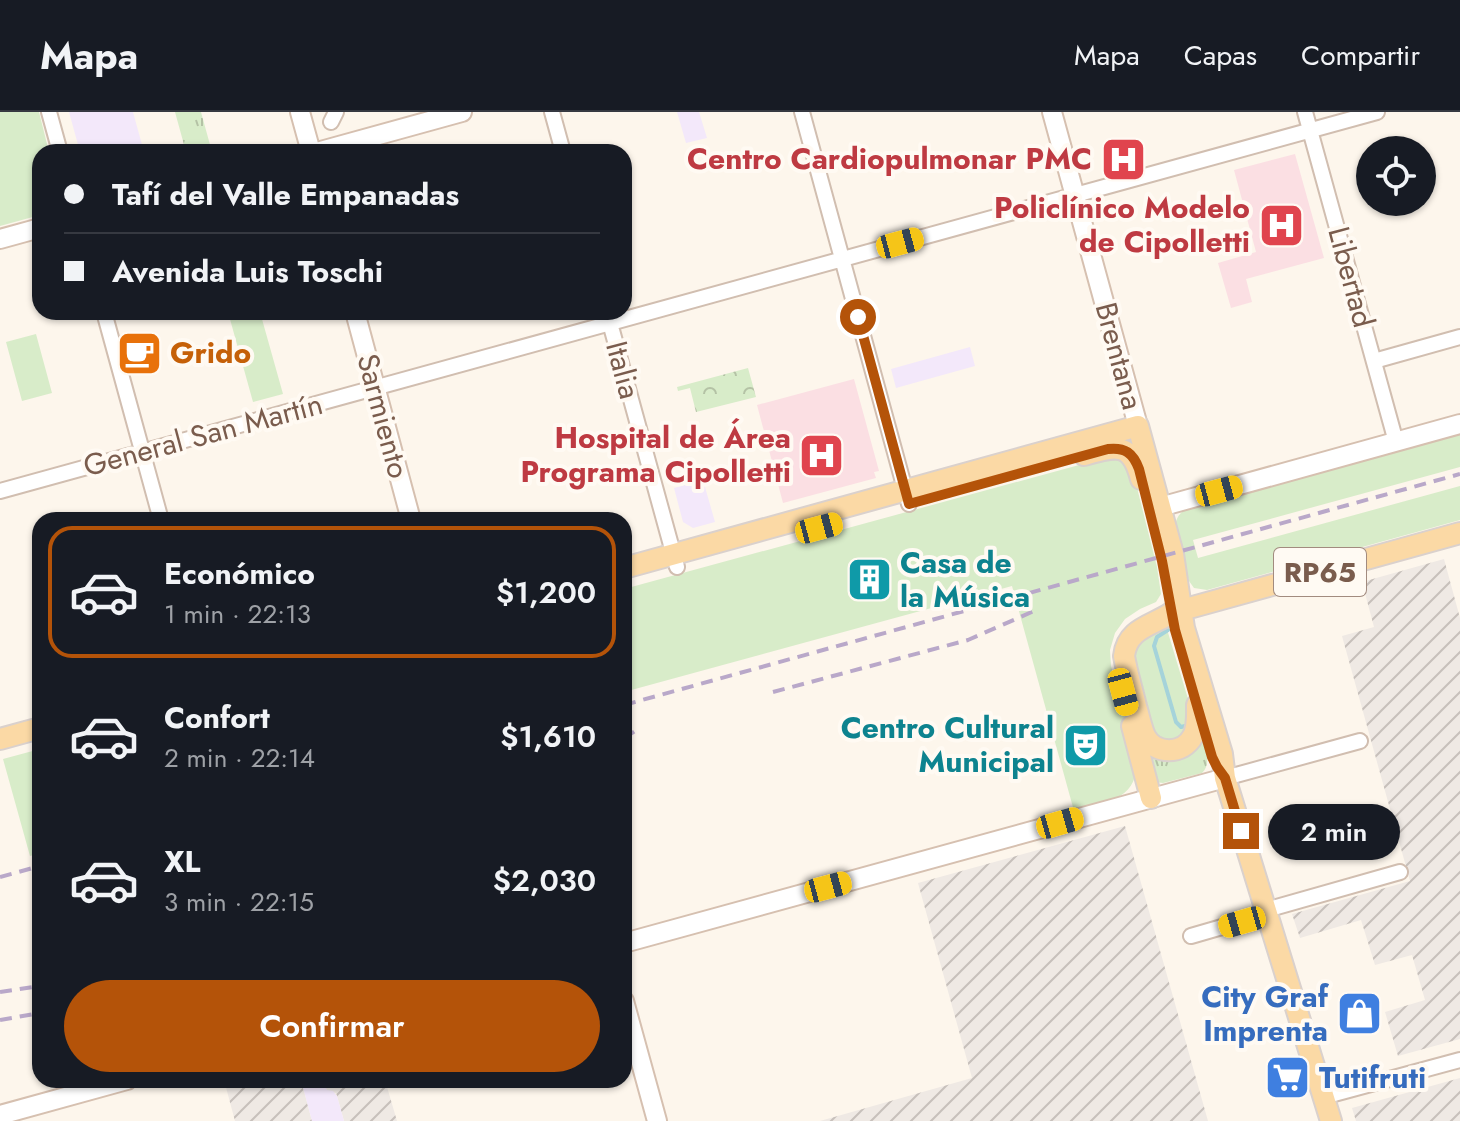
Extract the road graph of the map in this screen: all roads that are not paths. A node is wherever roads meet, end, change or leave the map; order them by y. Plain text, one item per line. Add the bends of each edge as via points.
1 (49, 112) edge
2 (300, 112) edge
3 (462, 112) edge
4 (552, 112) edge
5 (802, 112) edge
6 (1052, 112) edge
7 (1305, 112) edge
8 (1377, 112) edge
9 (1310, 130) junction
10 (58, 144) edge
11 (311, 144) edge
12 (344, 144) edge
13 (561, 144) edge
14 (1075, 195) junction
15 (32, 230) edge
16 (0, 239) edge
17 (842, 259) junction
18 (632, 312) edge
19 (106, 320) edge
20 (357, 320) edge
21 (601, 320) edge
22 (609, 320) edge
23 (1460, 337) edge
24 (1374, 361) junction
25 (375, 388) junction
26 (1460, 424) edge
27 (1139, 429) junction
28 (1396, 442) junction
29 (142, 452) junction
30 (984, 483) junction
31 (0, 491) edge
32 (907, 497) junction
33 (1160, 507) junction
34 (159, 512) edge
35 (409, 512) edge
36 (1460, 533) edge
37 (675, 561) junction
38 (632, 567) edge
39 (632, 579) edge
40 (1176, 611) junction
41 (1197, 705) junction
42 (32, 730) edge
43 (0, 739) edge
44 (1360, 741) dead end
45 (32, 743) edge
46 (0, 752) edge
47 (1225, 778) junction
48 (1151, 798) junction
49 (1400, 872) dead end
50 (1266, 912) junction
51 (1191, 936) dead end
52 (632, 941) edge
53 (632, 1030) edge
54 (1460, 1060) edge
55 (98, 1088) edge
56 (1323, 1097) junction
57 (0, 1115) edge
58 (657, 1121) edge
59 (1331, 1121) edge

1 - 10 street
2 - 11 main road
3 - 12 main road
4 - 13 street
5 - 17 street
6 - 14 main road, Brentana
7 - 9 street, Libertad
8 - 9 street, General San Martín
9 - 14 street, General San Martín
9 - 24 street, Libertad
14 - 17 street, General San Martín
14 - 27 main road, Brentana
15 - 16 main road
17 - 18 street, General San Martín
17 - 32 street
19 - 29 street
20 - 25 main road, Sarmiento
21 - 25 street, General San Martín
22 - 37 street, Italia
23 - 24 street
24 - 28 street, Libertad
25 - 29 street, General San Martín
25 - 35 main road, Sarmiento
26 - 28 main road
27 - 30 main road via 1013,468
27 - 32 main road
27 - 33 main road, Brentana
28 - 33 main road
29 - 31 street, General San Martín
29 - 34 street
30 - 32 main road
30 - 40 main road via 1103,450 1128,452 1139,469
32 - 37 main road
33 - 40 main road, Brentana via 1173,554
36 - 40 main road, RP65
37 - 38 main road
37 - 39 main road
40 - 41 main road via 1176,635
40 - 41 main road, RP65 via 1131,636 1126,664 1142,728 1157,748 1187,744
40 - 47 main road
40 - 48 main road via 1151,611 1134,618 1120,633 1114,652
41 - 47 main road
42 - 43 main road
44 - 47 street
45 - 46 main road
47 - 48 main road
47 - 50 main road
48 - 52 main road
49 - 50 street
50 - 51 street
50 - 56 main road
53 - 58 main road
54 - 56 street
55 - 57 main road
56 - 59 main road

